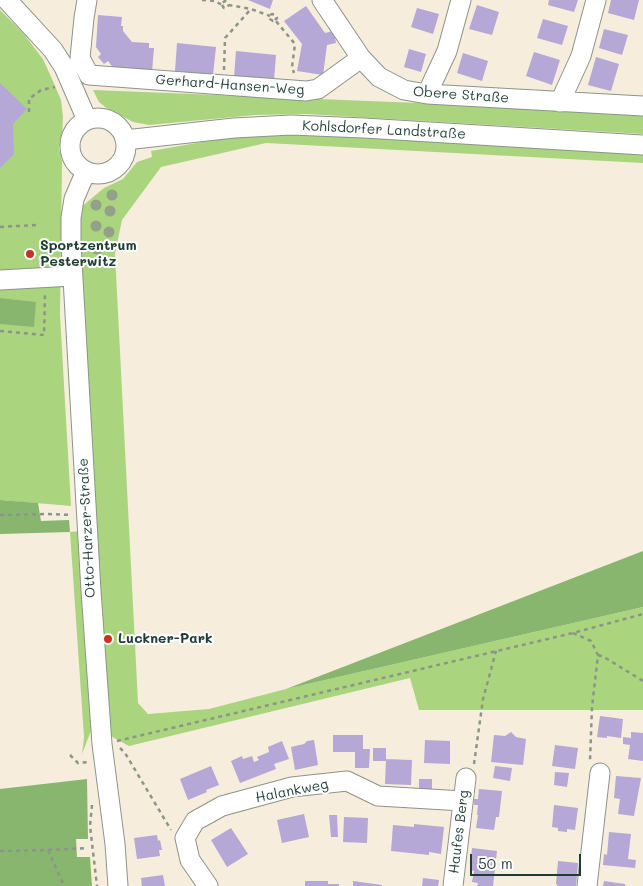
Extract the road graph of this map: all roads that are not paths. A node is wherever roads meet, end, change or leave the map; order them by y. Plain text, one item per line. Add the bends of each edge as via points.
1 (8, 0) edge
2 (322, 0) edge
3 (461, 0) edge
4 (596, 0) edge
5 (85, 9) edge
6 (361, 58) junction
7 (427, 94) junction
8 (560, 102) junction
9 (643, 106) edge
10 (87, 120) junction
11 (125, 140) junction
12 (643, 145) edge
13 (86, 171) junction
14 (72, 276) junction
15 (0, 280) edge
16 (600, 772) road end
17 (466, 778) road end
18 (463, 801) junction
19 (118, 886) edge
20 (208, 886) edge
21 (453, 886) edge
22 (587, 886) edge

1 - 10 street via 53,50
2 - 6 street, Obere Straße
3 - 7 street via 447,51
4 - 8 street via 581,56
5 - 6 street, Gerhard-Hansen-Weg via 80,58 89,75 306,91 318,89
6 - 7 street, Obere Straße via 379,77 404,90
7 - 8 street, Obere Straße
8 - 9 street, Obere Straße
10 - 11 street via 95,118 111,122 118,126
10 - 13 street via 74,132 70,141 73,158
11 - 12 street, Kohlsdorfer Landstraße via 290,125
11 - 13 street via 126,149 118,165 103,174
13 - 14 street, Otto-Harzer-Straße via 74,199 71,218
14 - 15 street
14 - 19 street, Otto-Harzer-Straße via 102,738
16 - 22 street
17 - 18 street, Haufes Berg
18 - 20 street, Halankweg via 378,796 347,781 292,788 222,806 195,821 186,838 190,860
18 - 21 street, Haufes Berg

